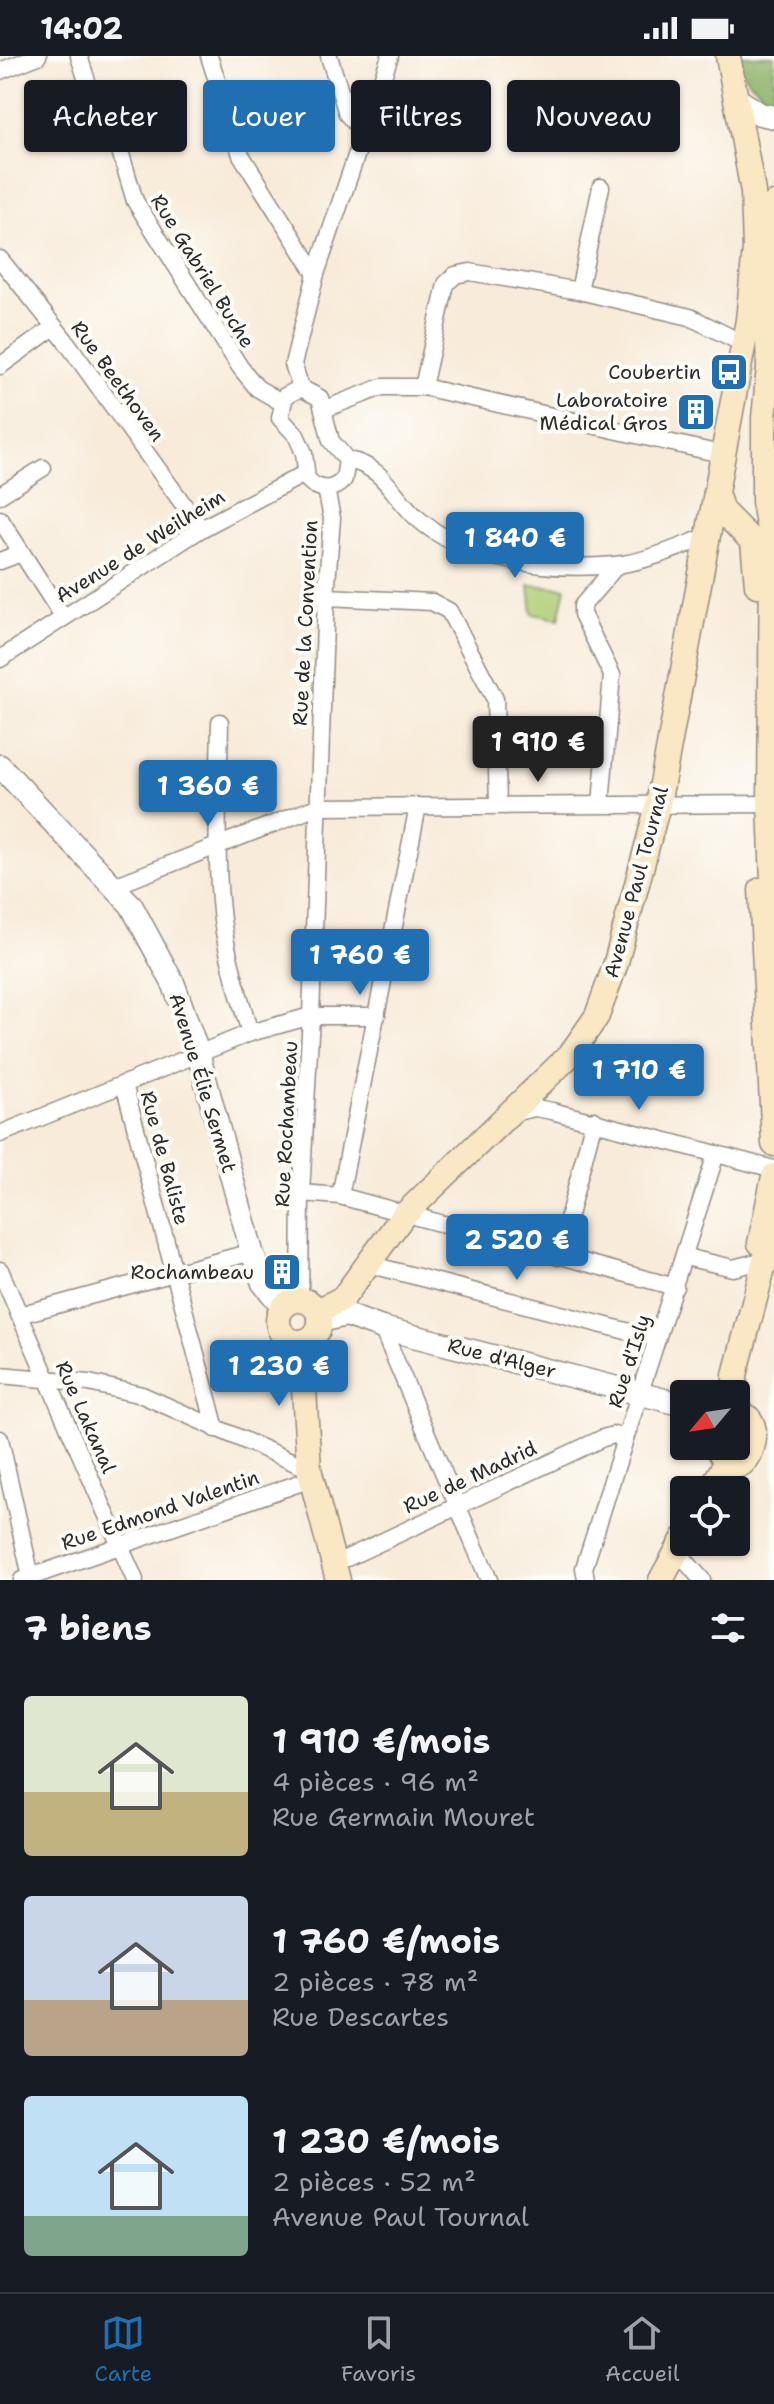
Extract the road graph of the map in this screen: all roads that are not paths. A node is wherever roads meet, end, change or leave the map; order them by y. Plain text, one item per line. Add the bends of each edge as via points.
1 (38, 56) edge
2 (79, 56) edge
3 (209, 56) edge
4 (329, 56) edge
5 (390, 56) edge
6 (728, 56) edge
7 (0, 71) edge
8 (381, 80) edge
9 (737, 99) junction
10 (774, 117) edge
11 (351, 119) edge
12 (355, 152) edge
13 (601, 187) dead end
14 (774, 204) edge
15 (0, 259) edge
16 (316, 274) junction
17 (579, 291) junction
18 (54, 327) junction
19 (742, 343) junction
20 (0, 366) edge
21 (771, 380) edge
22 (423, 387) junction
23 (301, 388) junction
24 (281, 402) junction
25 (325, 409) junction
26 (721, 454) junction
27 (347, 460) junction
28 (43, 468) dead end
29 (304, 474) junction
30 (326, 489) junction
31 (716, 493) junction
32 (0, 495) edge
33 (764, 502) junction
34 (0, 519) edge
35 (732, 522) junction
36 (201, 529) junction
37 (709, 536) junction
38 (766, 546) edge
39 (21, 553) junction
40 (0, 561) edge
41 (617, 565) junction
42 (326, 597) junction
43 (63, 617) junction
44 (0, 659) edge
45 (220, 722) dead end
46 (0, 766) edge
47 (498, 804) junction
48 (601, 804) junction
49 (766, 804) edge
50 (658, 805) junction
51 (418, 806) junction
52 (317, 807) junction
53 (218, 846) junction
54 (114, 886) junction
55 (774, 909) edge
56 (770, 1012) edge
57 (311, 1016) junction
58 (377, 1016) junction
59 (250, 1033) junction
60 (198, 1053) junction
61 (124, 1084) junction
62 (506, 1114) junction
63 (594, 1120) junction
64 (0, 1134) edge
65 (774, 1144) edge
66 (716, 1154) junction
67 (774, 1169) edge
68 (774, 1176) edge
69 (301, 1193) junction
70 (340, 1196) junction
71 (403, 1216) junction
72 (774, 1226) edge
73 (252, 1252) junction
74 (558, 1257) junction
75 (685, 1257) junction
76 (770, 1259) edge
77 (368, 1264) junction
78 (0, 1270) edge
79 (175, 1272) junction
80 (675, 1287) junction
81 (306, 1310) junction
82 (19, 1315) junction
83 (382, 1328) junction
84 (657, 1339) junction
85 (301, 1342) junction
86 (0, 1375) edge
87 (47, 1379) junction
88 (735, 1380) edge
89 (639, 1392) junction
90 (670, 1401) edge
91 (750, 1417) edge
92 (216, 1429) junction
93 (769, 1432) edge
94 (0, 1439) edge
95 (625, 1439) junction
96 (735, 1460) edge
97 (310, 1474) junction
98 (457, 1505) junction
99 (120, 1545) junction
100 (674, 1556) edge
101 (687, 1556) edge
102 (335, 1570) edge
103 (26, 1578) edge
104 (580, 1579) edge
105 (135, 1580) edge
106 (489, 1580) edge
107 (661, 1580) edge
108 (702, 1580) edge

1 - 7 street
2 - 24 street, Rue Gabriel Buche via 92,97 114,131 135,201 240,367 257,388
3 - 16 street via 241,155
4 - 11 street
5 - 8 street
6 - 9 main road, Avenue Paul Tournal
9 - 10 street
9 - 19 main road, Avenue Paul Tournal via 753,192 755,249
12 - 16 street
13 - 17 street
14 - 21 main road via 766,294
15 - 18 street, Rue Beethoven
16 - 23 street via 293,364
17 - 19 street via 690,317
17 - 22 street via 470,272 455,275 446,284
18 - 20 street
18 - 36 street, Rue Beethoven
19 - 26 main road, Avenue Paul Tournal
21 - 33 main road via 764,418
22 - 25 street via 382,387
22 - 26 street
23 - 24 street
23 - 25 street via 317,394
24 - 29 street via 280,418 304,453
25 - 27 street via 331,441
26 - 31 main road, Avenue Paul Tournal
27 - 30 street via 344,479
27 - 41 street via 380,472 415,516 467,547 522,560
28 - 32 street
29 - 30 street
29 - 36 street, Avenue de Weilheim
30 - 42 street, Rue de la Convention via 332,518
31 - 35 main road
31 - 37 main road, Avenue Paul Tournal
33 - 35 main road via 757,517 743,524
33 - 38 main road
34 - 39 street
35 - 38 main road
36 - 43 street, Avenue de Weilheim
37 - 41 street
37 - 50 main road, Avenue Paul Tournal
38 - 49 main road via 757,568
39 - 40 street
39 - 43 street
41 - 48 street via 582,606 612,675
42 - 47 street via 432,602 449,611 495,699
42 - 52 street, Rue de la Convention
43 - 44 street, Avenue de Weilheim
45 - 53 street
46 - 54 street, Avenue Élie Sermet
47 - 48 street
47 - 51 street
48 - 50 street
49 - 50 street
49 - 55 main road
49 - 56 main road
50 - 62 main road, Avenue Paul Tournal via 597,1016 570,1055
51 - 52 street
51 - 58 street
52 - 53 street
52 - 57 street, Rue Rochambeau
53 - 54 street
53 - 59 street via 230,966
54 - 60 street, Avenue Élie Sermet via 131,905 174,985
56 - 65 main road
57 - 58 street
57 - 59 street
57 - 69 street, Rue Rochambeau
58 - 70 street
59 - 60 street
60 - 61 street
60 - 73 street, Avenue Élie Sermet
61 - 64 street
61 - 79 street, Rue de Baliste
62 - 63 street via 535,1108
62 - 71 main road, Avenue Paul Tournal
63 - 66 street
63 - 74 street
66 - 67 street
66 - 75 street, Rue d'Isly
68 - 76 main road via 759,1247
69 - 70 street
69 - 81 street, Rue Rochambeau
70 - 71 street
71 - 74 street
71 - 77 main road, Avenue Paul Tournal
72 - 76 main road
73 - 79 street
73 - 81 street, Avenue Élie Sermet via 263,1283
74 - 80 street
75 - 76 street via 733,1268
75 - 80 street, Rue d'Isly
76 - 88 main road
77 - 81 main road, Avenue Paul Tournal via 343,1298
77 - 84 street
78 - 82 street, Rue Lakanal
79 - 82 street
79 - 92 street, Rue de Baliste
80 - 84 street, Rue d'Isly
81 - 83 street, Rue d'Alger via 346,1315
81 - 85 main road, Avenue Paul Tournal via 312,1338
81 - 85 main road via 278,1320 282,1333
82 - 87 street, Rue Lakanal
83 - 89 street, Rue d'Alger
83 - 98 street
84 - 89 street, Rue d'Isly
85 - 97 main road
86 - 87 street
87 - 92 street via 142,1395
87 - 99 street, Rue Lakanal
89 - 90 street, Rue d'Alger
89 - 95 street, Rue d'Isly
91 - 93 main road
92 - 97 street
93 - 96 main road via 756,1459 742,1464
94 - 103 street
95 - 98 street, Rue de Madrid via 603,1438
95 - 104 street, Rue d'Isly
97 - 99 street, Rue Edmond Valentin
97 - 102 main road
98 - 102 street, Rue de Madrid
98 - 106 street
99 - 103 street, Rue Edmond Valentin
99 - 105 street, Rue Lakanal
100 - 107 main road
101 - 108 street

